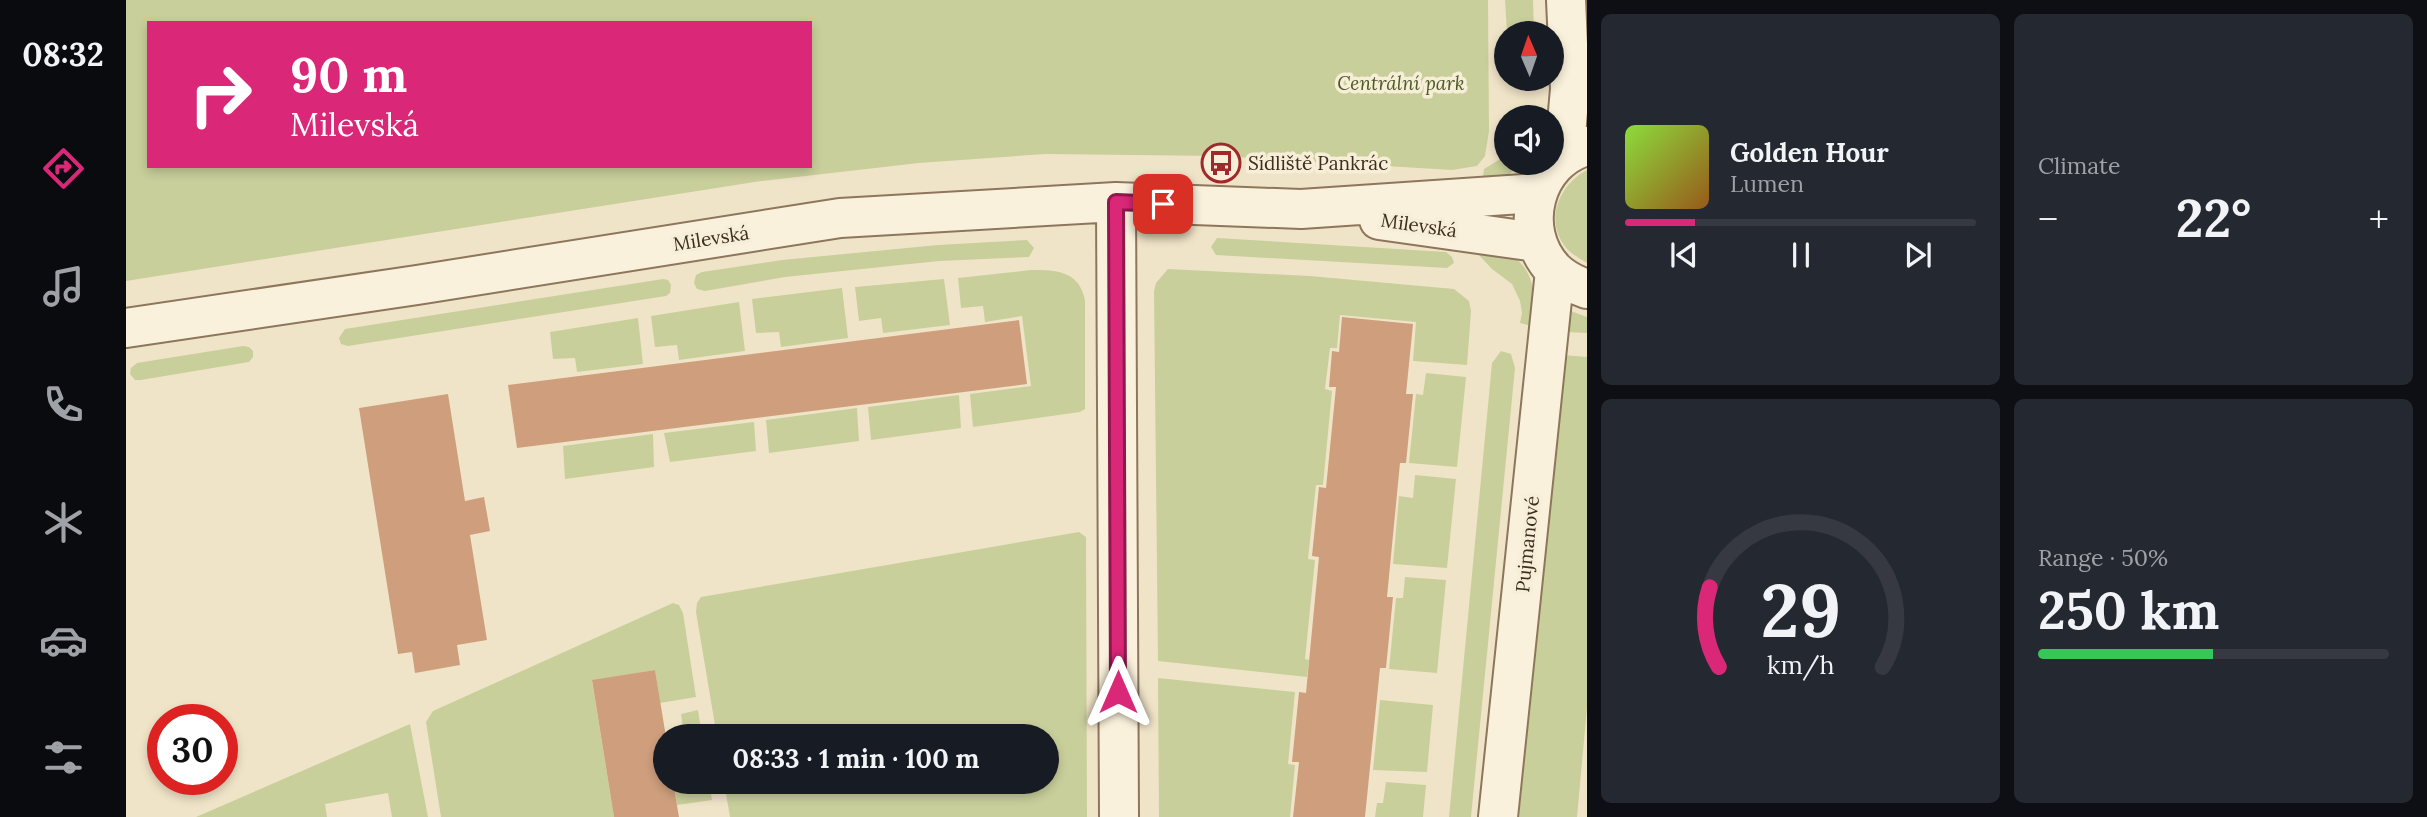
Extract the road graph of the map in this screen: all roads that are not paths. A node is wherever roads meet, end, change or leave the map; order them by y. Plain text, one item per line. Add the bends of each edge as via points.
1 (1566, 0) edge
2 (1575, 151) edge
3 (1537, 193) junction
4 (1116, 202) junction
5 (1301, 209) junction
6 (1559, 267) edge
7 (126, 328) edge
8 (1119, 817) edge
9 (1498, 817) edge

1 - 2 street
2 - 3 street via 1547,172
3 - 5 street, Milevská
3 - 6 street via 1532,217
4 - 5 street, Milevská
4 - 7 street, Milevská via 841,218
4 - 8 street
5 - 6 street, Milevská
6 - 9 street, Pujmanové

